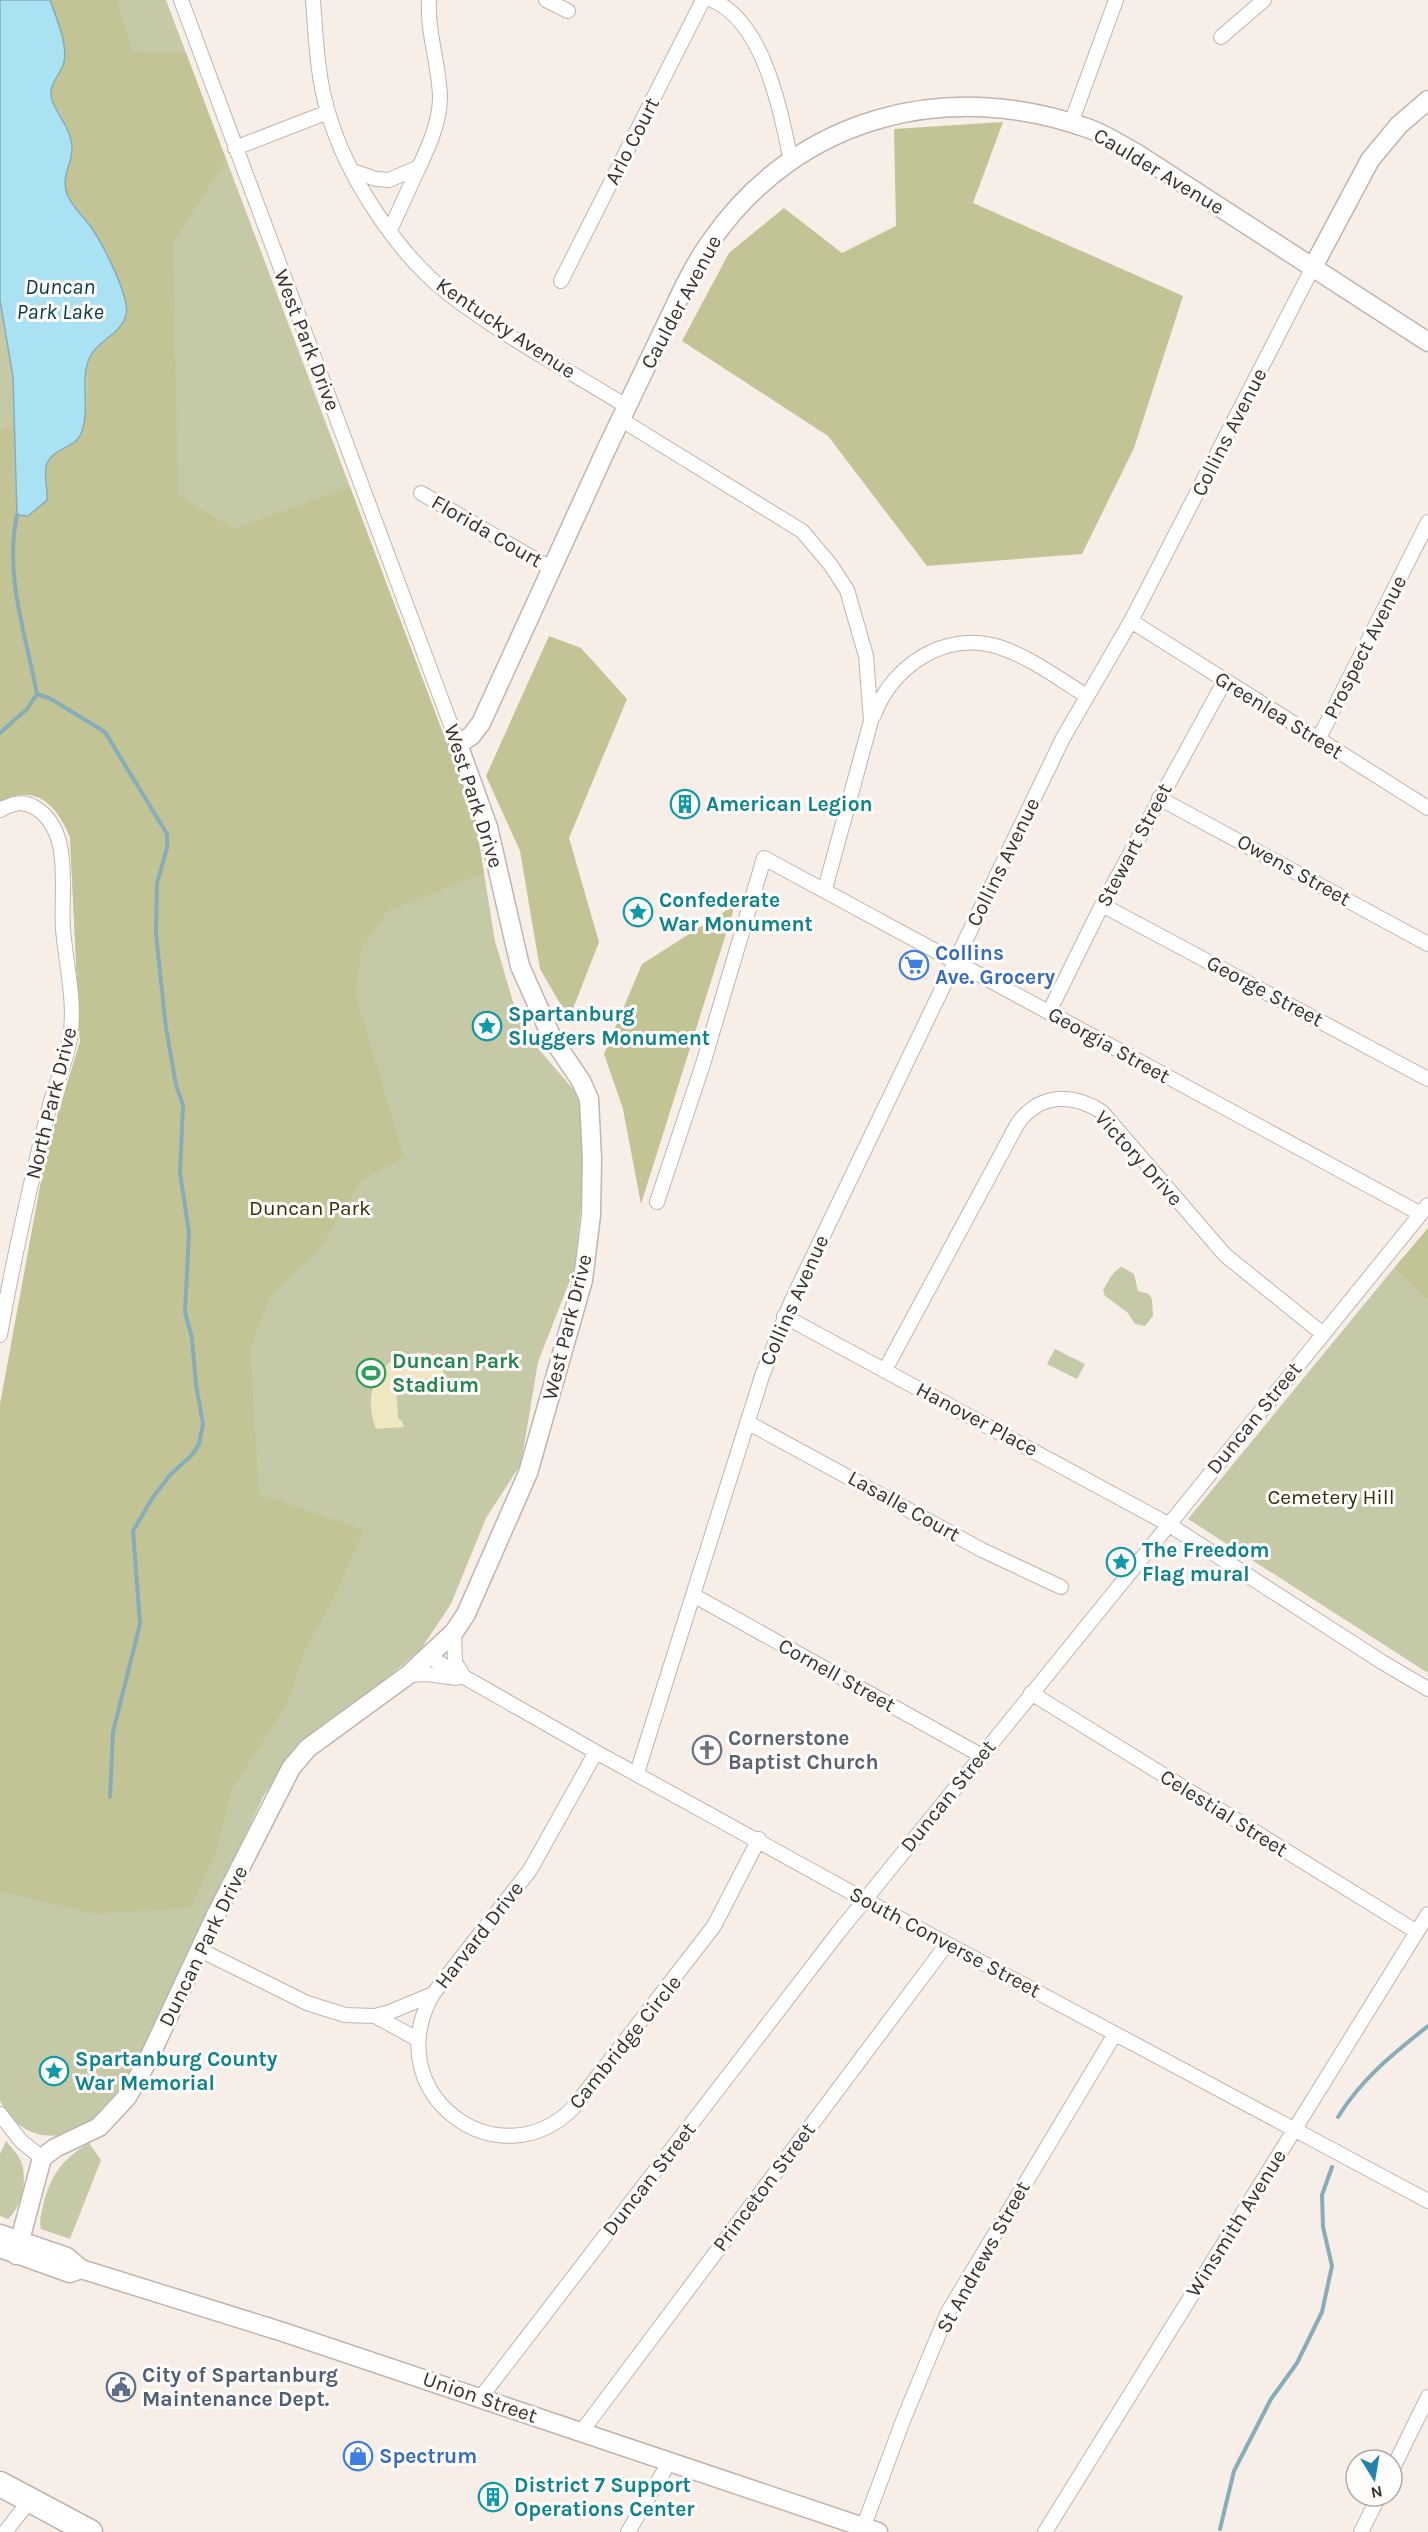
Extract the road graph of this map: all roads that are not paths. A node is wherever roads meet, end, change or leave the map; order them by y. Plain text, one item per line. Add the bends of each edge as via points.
1 (181, 0) edge
2 (313, 0) edge
3 (429, 0) edge
4 (546, 0) edge
5 (703, 0) edge
6 (711, 0) edge
7 (1116, 0) edge
8 (1264, 0) edge
9 (568, 11) dead end
10 (1221, 37) dead end
11 (1428, 100) edge
12 (328, 112) junction
13 (1071, 123) junction
14 (235, 148) junction
15 (791, 161) junction
16 (419, 167) junction
17 (353, 171) junction
18 (390, 230) junction
19 (1314, 267) junction
20 (561, 281) dead end
21 (1428, 342) edge
22 (623, 413) junction
23 (422, 493) dead end
24 (1428, 522) edge
25 (552, 569) junction
26 (1131, 621) junction
27 (1224, 682) junction
28 (1087, 696) junction
29 (871, 721) junction
30 (1318, 740) junction
31 (458, 744) junction
32 (1159, 798) junction
33 (1428, 808) edge
34 (0, 810) edge
35 (825, 889) junction
36 (1102, 905) junction
37 (1428, 944) edge
38 (955, 960) junction
39 (1050, 1012) junction
40 (1428, 1079) edge
41 (657, 1202) dead end
42 (1424, 1210) edge
43 (784, 1316) junction
44 (1323, 1334) junction
45 (0, 1335) edge
46 (885, 1370) junction
47 (747, 1422) junction
48 (1168, 1524) junction
49 (1062, 1587) dead end
50 (693, 1595) junction
51 (454, 1632) junction
52 (429, 1657) junction
53 (408, 1675) junction
54 (465, 1679) junction
55 (1428, 1689) edge
56 (1031, 1693) junction
57 (596, 1752) junction
58 (982, 1756) junction
59 (637, 1773) junction
60 (759, 1839) junction
61 (865, 1900) junction
62 (1428, 1914) edge
63 (1417, 1932) junction
64 (946, 1944) junction
65 (200, 1950) junction
66 (433, 1994) junction
67 (375, 2016) junction
68 (1115, 2034) junction
69 (417, 2039) junction
70 (0, 2114) edge
71 (1294, 2130) junction
72 (42, 2158) junction
73 (1428, 2201) edge
74 (0, 2234) edge
75 (12, 2248) edge
76 (481, 2397) junction
77 (1428, 2397) edge
78 (582, 2432) junction
79 (1403, 2448) edge
80 (670, 2461) junction
81 (0, 2484) edge
82 (31, 2499) junction
83 (1373, 2508) edge
84 (870, 2530) edge
85 (4, 2532) edge
86 (90, 2532) edge
87 (628, 2532) edge
88 (1045, 2532) edge
89 (1361, 2532) edge

1 - 14 street, West Park Drive
2 - 12 street, Kentucky Avenue
3 - 16 street via 440,98 434,129
4 - 9 street
5 - 20 street, Arlo Court
6 - 15 street via 741,20 757,44
7 - 13 street
8 - 10 street
11 - 19 street, Collins Avenue via 1399,125 1370,160
12 - 14 street
12 - 17 street, Kentucky Avenue
13 - 15 street, Caulder Avenue via 986,107 915,109 852,128
13 - 19 street, Caulder Avenue via 1094,130 1136,153
14 - 31 street, West Park Drive
15 - 22 street, Caulder Avenue via 743,202 711,240 685,284
16 - 17 street via 389,180
16 - 18 street
17 - 18 street, Kentucky Avenue
18 - 22 street, Kentucky Avenue via 450,295
19 - 21 street, Caulder Avenue
19 - 26 street, Collins Avenue
22 - 25 street, Caulder Avenue
22 - 29 street, Kentucky Avenue via 811,540 838,575 851,601 868,667
23 - 25 street, Florida Court
24 - 30 street, Prospect Avenue
25 - 31 street, Caulder Avenue via 481,723
26 - 27 street, Greenlea Street
26 - 28 street, Collins Avenue
27 - 30 street, Greenlea Street
27 - 32 street, Stewart Street
28 - 29 street via 1014,652 983,643 963,643 932,652 905,668 885,692
28 - 38 street, Collins Avenue
29 - 35 street
30 - 33 street, Greenlea Street
31 - 51 street, West Park Drive via 493,844 520,966 552,1038 586,1089 592,1159 591,1215 582,1280 532,1461 476,1595
32 - 36 street, Stewart Street
32 - 37 street, Owens Street
34 - 45 street, North Park Drive via 18,803 30,805 52,822 58,835 72,1008 67,1054 29,1188
35 - 38 street, Georgia Street
35 - 41 street, Georgia Street via 764,858
36 - 39 street, Stewart Street
36 - 40 street, George Street
38 - 39 street, Georgia Street
38 - 43 street, Collins Avenue
39 - 42 street, Georgia Street
42 - 44 street, Duncan Street
43 - 46 street, Hanover Place
43 - 47 street, Collins Avenue
44 - 46 street, Victory Drive via 1225,1255 1101,1112 1074,1098 1059,1098 1036,1105 1018,1122
44 - 48 street, Duncan Street
46 - 48 street, Hanover Place
47 - 49 street, Lasalle Court via 982,1550
47 - 50 street, Collins Avenue
48 - 55 street, Hanover Place
48 - 56 street, Duncan Street
50 - 58 street, Cornell Street
50 - 59 street, Collins Avenue
51 - 52 street, West Park Drive
51 - 54 street via 455,1662
52 - 53 street, Duncan Park Drive
52 - 54 street, South Converse Street
53 - 54 street, South Converse Street
53 - 65 street, Duncan Park Drive via 308,1748 291,1768
54 - 57 street, South Converse Street
56 - 58 street, Duncan Street
56 - 63 street, Celestial Street
57 - 59 street, South Converse Street
57 - 66 street, Harvard Drive via 530,1870
58 - 61 street, Duncan Street
59 - 60 street, South Converse Street
60 - 61 street, South Converse Street
60 - 69 street, Cambridge Circle via 730,1899 688,1963 574,2107 552,2125 525,2134 494,2134 452,2115 436,2099 425,2079 418,2060
61 - 64 street, South Converse Street
61 - 76 street, Duncan Street
62 - 63 street, Winsmith Avenue
63 - 71 street, Winsmith Avenue
64 - 68 street, South Converse Street
64 - 78 street, Princeton Street
65 - 67 street, Harvard Drive via 315,2006 345,2015
65 - 72 street, Duncan Park Drive via 148,2060 119,2108 99,2127
66 - 67 street, Harvard Drive
66 - 69 street, Cambridge Circle
67 - 69 street
68 - 71 street, South Converse Street
68 - 84 street, St Andrews Street via 948,2312 904,2418
70 - 72 street via 21,2141
71 - 73 street, South Converse Street
71 - 88 street, Winsmith Avenue
72 - 75 street
74 - 75 street, Union Street
75 - 76 street, Union Street via 70,2273 81,2269
76 - 78 street, Union Street
77 - 79 street
78 - 80 street, Union Street
80 - 84 street, Union Street
80 - 87 street
81 - 82 highway
82 - 85 street
82 - 86 highway
83 - 89 street

